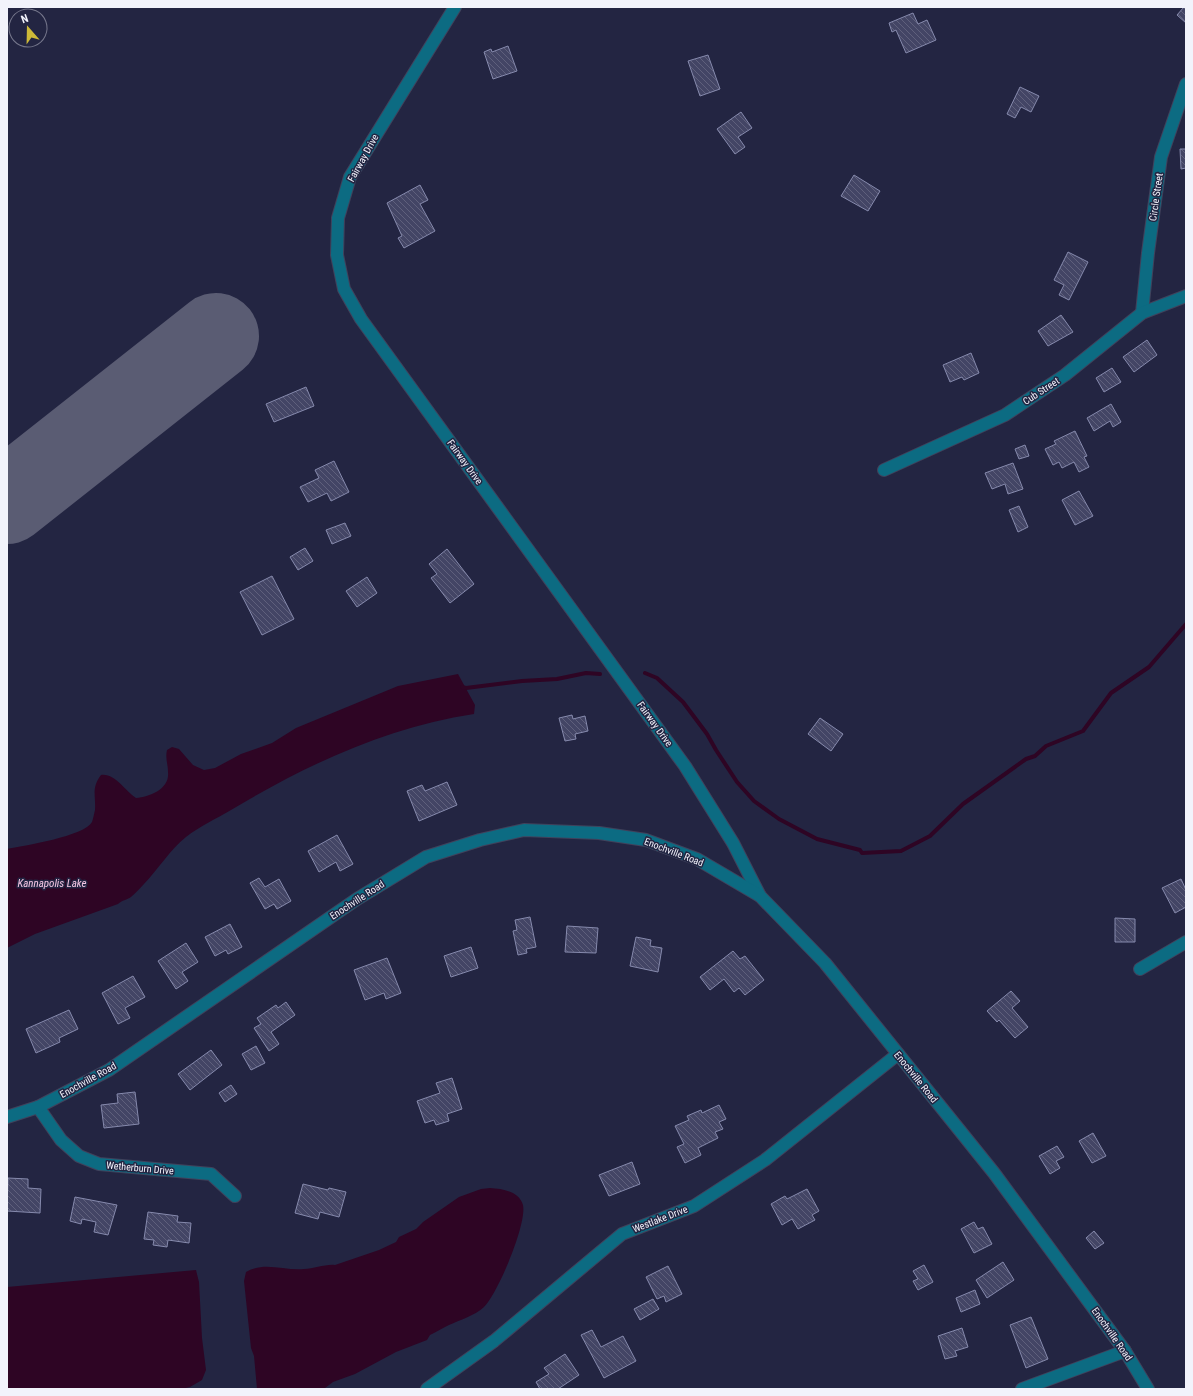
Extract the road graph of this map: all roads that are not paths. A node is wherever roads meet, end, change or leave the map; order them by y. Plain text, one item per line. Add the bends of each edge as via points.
1 (455, 7) edge
2 (1186, 84) edge
3 (1186, 296) edge
4 (1142, 313) junction
5 (884, 470) dead end
6 (760, 896) junction
7 (1186, 942) edge
8 (1140, 969) dead end
9 (898, 1054) junction
10 (38, 1107) junction
11 (7, 1117) edge
12 (234, 1196) dead end
13 (1125, 1351) junction
14 (427, 1389) edge
15 (1022, 1389) edge
16 (1148, 1389) edge

1 - 6 street, Fairway Drive via 350,177 338,218 337,255 344,288 366,326 685,766 733,843
2 - 4 street, Circle Street via 1161,157
3 - 4 street, Cub Street
4 - 5 street, Cub Street via 1065,375 1005,414
6 - 9 street, Enochville Road via 825,964
6 - 10 street, Enochville Road via 697,859 646,840 599,833 524,830 480,840 426,857 384,882 109,1070
7 - 8 street
9 - 13 street, Enochville Road via 994,1173
9 - 14 street, Westlake Drive via 765,1160 694,1206 622,1234 494,1341
10 - 11 street, Enochville Road
10 - 12 street, Wetherburn Drive via 61,1140 79,1156 98,1164 211,1174
13 - 15 street
13 - 16 street, Enochville Road

